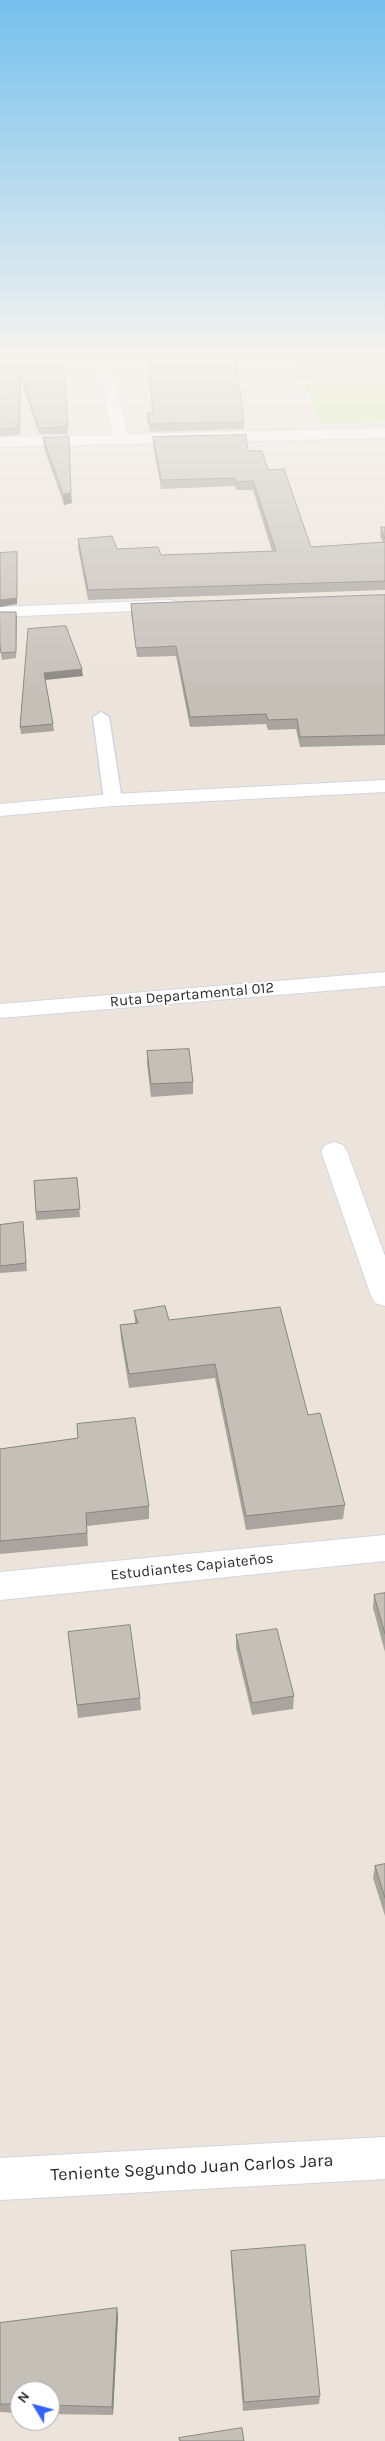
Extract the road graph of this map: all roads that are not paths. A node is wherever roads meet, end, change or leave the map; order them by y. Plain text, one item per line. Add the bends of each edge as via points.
1 (188, 604) edge
2 (0, 612) edge
3 (101, 717) dead end
4 (385, 786) edge
5 (113, 800) junction
6 (0, 810) edge
7 (385, 979) edge
8 (0, 1011) edge
9 (334, 1151) dead end
10 (385, 1296) edge
11 (385, 1548) edge
12 (0, 1586) edge
13 (385, 2158) edge
14 (0, 2179) edge

1 - 2 street
3 - 5 lane
4 - 5 street
5 - 6 street
7 - 8 street, Ruta Departamental 012
9 - 10 street
11 - 12 street, Estudiantes Capiateños
13 - 14 street, Teniente Segundo Juan Carlos Jara

